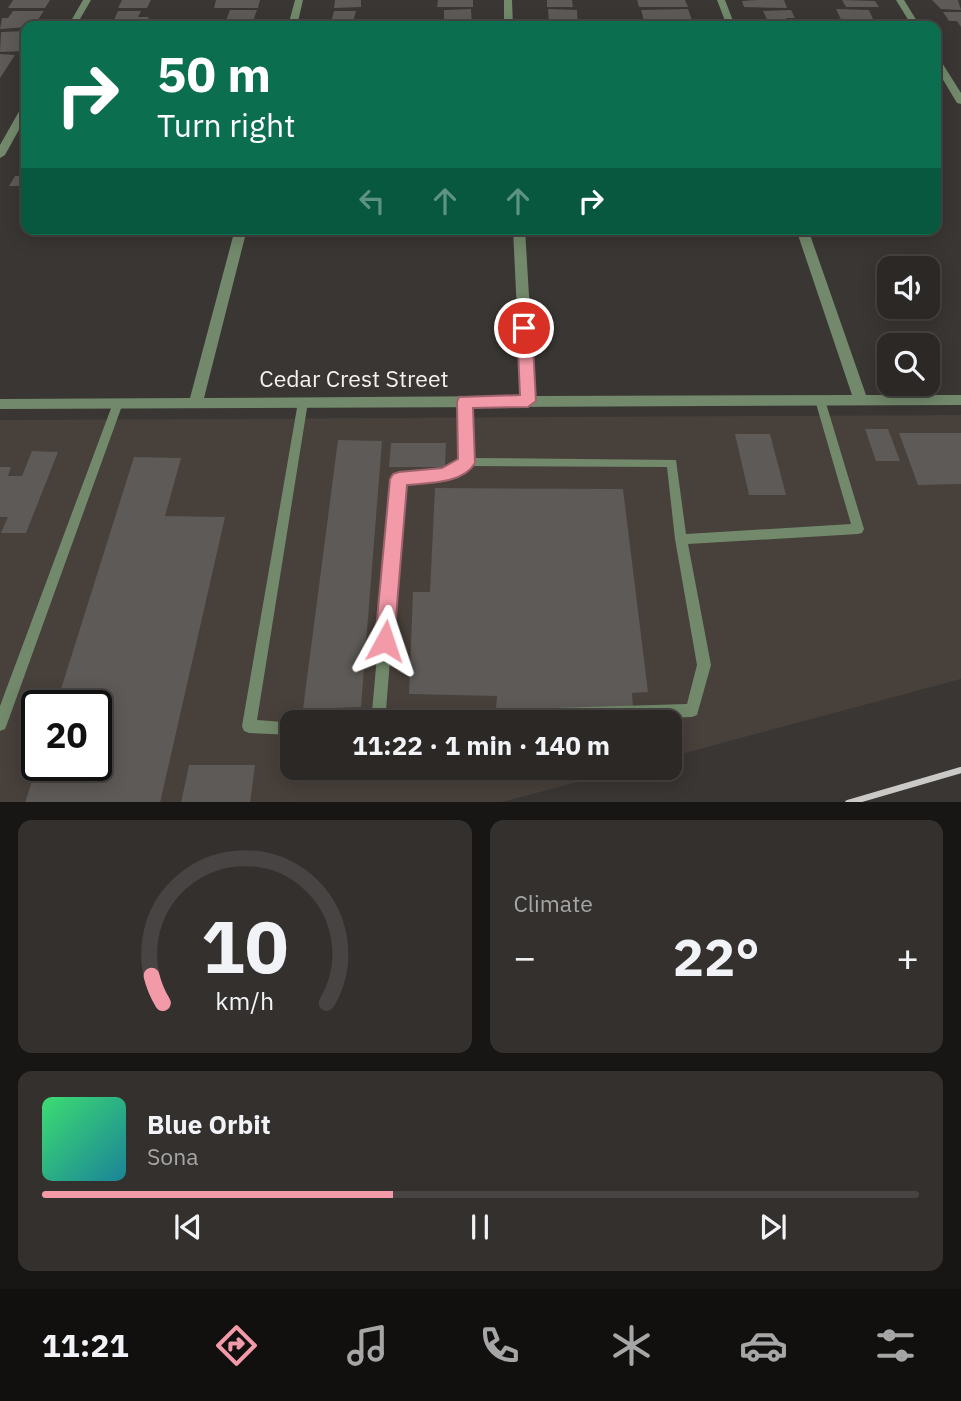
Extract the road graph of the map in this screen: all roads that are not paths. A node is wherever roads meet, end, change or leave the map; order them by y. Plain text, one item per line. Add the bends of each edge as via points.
1 (87, 0) edge
2 (299, 0) edge
3 (508, 0) edge
4 (721, 0) edge
5 (900, 0) edge
6 (75, 21) edge
7 (293, 21) edge
8 (509, 21) edge
9 (728, 21) edge
10 (913, 21) edge
11 (941, 68) edge
12 (961, 101) edge
13 (21, 117) edge
14 (0, 155) edge
15 (239, 235) edge
16 (519, 235) edge
17 (804, 235) edge
18 (820, 400) junction
19 (861, 400) junction
20 (961, 400) edge
21 (528, 401) junction
22 (196, 402) junction
23 (303, 402) junction
24 (465, 402) junction
25 (118, 403) junction
26 (0, 404) edge
27 (467, 463) junction
28 (681, 540) junction
29 (379, 710) edge
30 (682, 710) edge
31 (0, 724) edge
32 (280, 727) edge

1 - 6 street
2 - 7 street
3 - 8 street
4 - 9 street
5 - 10 street
11 - 12 street
13 - 14 street
15 - 22 street
16 - 21 street
17 - 19 street
18 - 19 street, Cedar Crest Street
18 - 21 street, Cedar Crest Street
18 - 28 lane via 858,528
19 - 20 street, Cedar Crest Street
21 - 24 street, Cedar Crest Street
22 - 23 street, Cedar Crest Street
22 - 25 street, Cedar Crest Street
23 - 24 street, Cedar Crest Street
23 - 32 lane via 249,726
24 - 27 lane
25 - 26 street, Cedar Crest Street
25 - 31 lane
27 - 28 lane via 672,463
27 - 29 lane via 445,474 399,479
28 - 30 lane via 704,665 692,710

